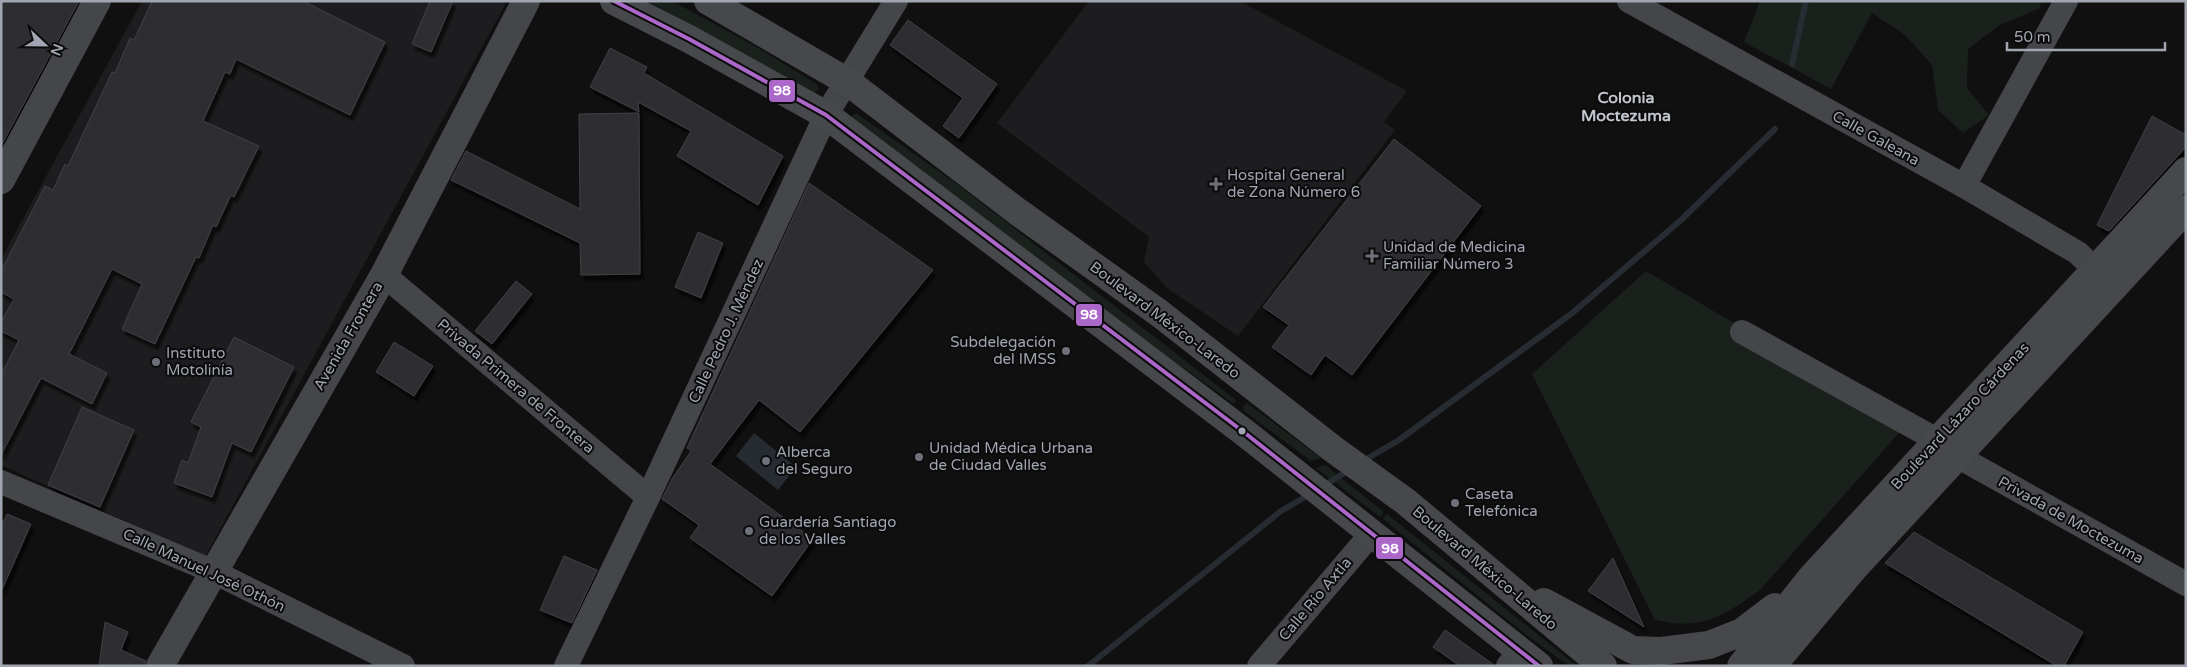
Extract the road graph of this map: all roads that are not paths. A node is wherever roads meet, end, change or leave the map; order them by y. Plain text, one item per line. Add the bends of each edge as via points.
1 (97, 1) edge
2 (526, 1) edge
3 (614, 1) edge
4 (708, 1) edge
5 (896, 1) edge
6 (1629, 1) edge
7 (2066, 1) edge
8 (848, 82) junction
9 (826, 115) junction
10 (2186, 171) edge
11 (1, 180) edge
12 (1964, 186) junction
13 (2186, 210) edge
14 (384, 275) junction
15 (2105, 279) junction
16 (1742, 332) dead end
17 (1947, 448) junction
18 (1, 482) edge
19 (648, 497) junction
20 (1366, 528) junction
21 (1481, 566) junction
22 (212, 570) junction
23 (1811, 578) junction
24 (2186, 584) edge
25 (1784, 655) edge
26 (1523, 661) edge
27 (160, 666) edge
28 (403, 666) edge
29 (566, 666) edge
30 (1259, 666) edge
31 (1603, 666) edge
32 (1741, 666) edge
33 (1772, 666) edge

1 - 11 street
2 - 14 street, Avenida Frontera
3 - 9 main road
4 - 8 main road, Boulevard México-Laredo
5 - 8 street, Calle Pedro J. Méndez
6 - 12 street, Calle Galeana
7 - 12 street
8 - 9 street, Calle Pedro J. Méndez
8 - 21 main road, Boulevard México-Laredo via 1405,501
9 - 19 street, Calle Pedro J. Méndez
9 - 20 main road
10 - 15 main road, Boulevard Lázaro Cárdenas
12 - 15 street, Calle Galeana via 2078,254
13 - 15 main road, Boulevard Lázaro Cárdenas
14 - 19 street, Privada Primera de Frontera
14 - 22 street, Avenida Frontera
15 - 17 main road, Boulevard Lázaro Cárdenas
16 - 17 street, Privada de Moctezuma
17 - 23 main road, Boulevard Lázaro Cárdenas
17 - 24 street, Privada de Moctezuma
17 - 25 main road, Boulevard Lázaro Cárdenas
18 - 22 street, Calle Manuel José Othón
19 - 29 street, Calle Pedro J. Méndez
20 - 26 main road
20 - 30 street, Calle Río Axtla
21 - 23 main road via 1633,650 1661,652 1709,645 1742,632
21 - 31 main road, Boulevard México-Laredo
22 - 27 street, Avenida Frontera
22 - 28 street, Calle Manuel José Othón
23 - 32 main road, Boulevard Lázaro Cárdenas
25 - 33 main road, Boulevard Lázaro Cárdenas

